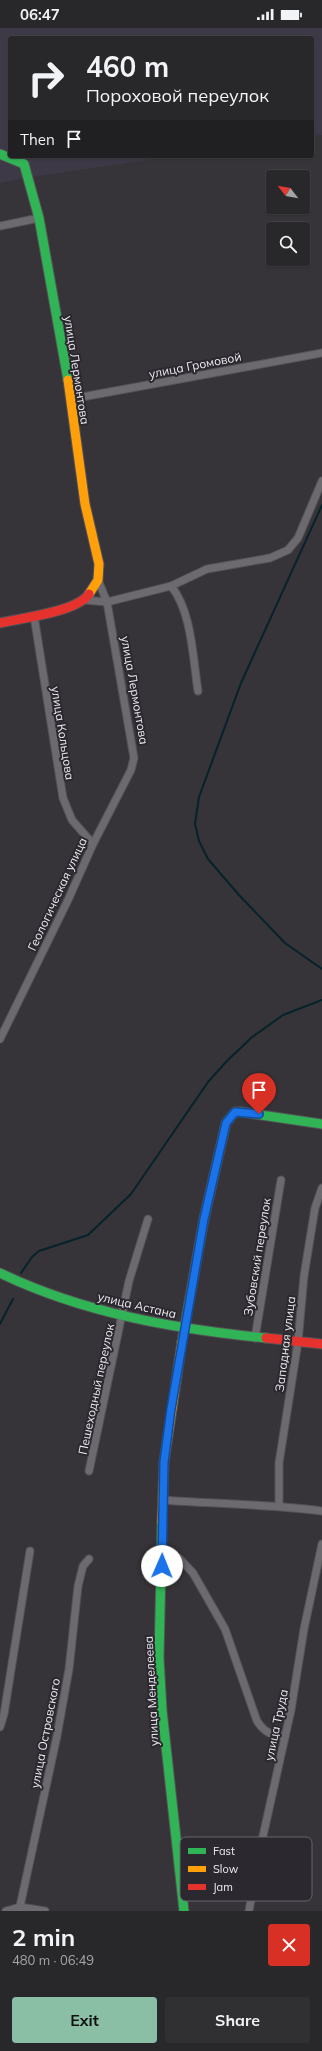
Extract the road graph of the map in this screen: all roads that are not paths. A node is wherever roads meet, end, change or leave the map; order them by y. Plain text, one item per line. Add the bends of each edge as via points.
1 (10, 158) edge
2 (39, 218) junction
3 (0, 226) edge
4 (322, 353) edge
5 (71, 399) junction
6 (322, 481) edge
7 (98, 580) junction
8 (171, 586) junction
9 (88, 597) junction
10 (107, 602) junction
11 (34, 616) junction
12 (0, 623) edge
13 (198, 692) dead end
14 (134, 758) joint
15 (93, 844) junction
16 (0, 1039) edge
17 (322, 1124) edge
18 (281, 1180) dead end
19 (322, 1188) edge
20 (148, 1219) dead end
21 (0, 1274) edge
22 (123, 1315) junction
23 (186, 1329) junction
24 (255, 1338) junction
25 (298, 1342) junction
26 (322, 1344) edge
27 (90, 1471) dead end
28 (162, 1500) junction
29 (279, 1505) junction
30 (322, 1511) edge
31 (322, 1544) edge
32 (30, 1551) dead end
33 (162, 1553) junction
34 (89, 1559) dead end
35 (0, 1727) edge
36 (285, 1736) junction
37 (263, 1837) edge
38 (180, 1875) edge
39 (183, 1901) edge
40 (251, 1901) edge
41 (19, 1909) edge
42 (6, 1911) edge
43 (45, 1911) edge
44 (184, 1911) edge
45 (249, 1911) edge

1 - 2 street, улица Лермонтова via 24,164
2 - 3 street
2 - 5 street, улица Лермонтова
4 - 5 street, улица Громовой
5 - 7 street, улица Лермонтова via 85,504 99,564
6 - 8 street via 298,538 288,550 270,558 207,569
7 - 9 street, улица Лермонтова
7 - 10 street, улица Лермонтова
8 - 10 street
8 - 13 street via 181,601 187,623
9 - 10 street
9 - 11 street via 71,606
10 - 14 street, улица Лермонтова
11 - 12 street
11 - 15 street, улица Кольцова via 63,798 72,820
14 - 15 street, Геологическая улица via 131,770
15 - 16 street, Геологическая улица
17 - 23 street, улица Менделеева via 246,1112 235,1112 231,1116 225,1129 204,1219
18 - 24 street, Зубовский переулок
19 - 25 street, Западная улица via 315,1208 304,1276
20 - 22 street, Пешеходный переулок via 129,1281
21 - 22 street, улица Астана via 58,1296
22 - 23 street, улица Астана
22 - 27 street, Пешеходный переулок
23 - 24 street, улица Астана
23 - 28 street, улица Менделеева via 168,1432
24 - 25 street, улица Астана
25 - 26 street, улица Астана
25 - 29 street, Западная улица via 279,1463
28 - 29 street
28 - 33 street, улица Менделеева
29 - 30 street
31 - 36 street, улица Труда
32 - 35 street
33 - 36 street via 179,1558 193,1573 225,1629 257,1721 270,1735
33 - 38 street, улица Менделеева via 159,1658 161,1702
34 - 41 street, улица Островского via 83,1566 78,1586 69,1669 57,1736
36 - 37 street, улица Труда
39 - 44 street, улица Менделеева
40 - 45 street, улица Труда
41 - 42 street
41 - 43 street

